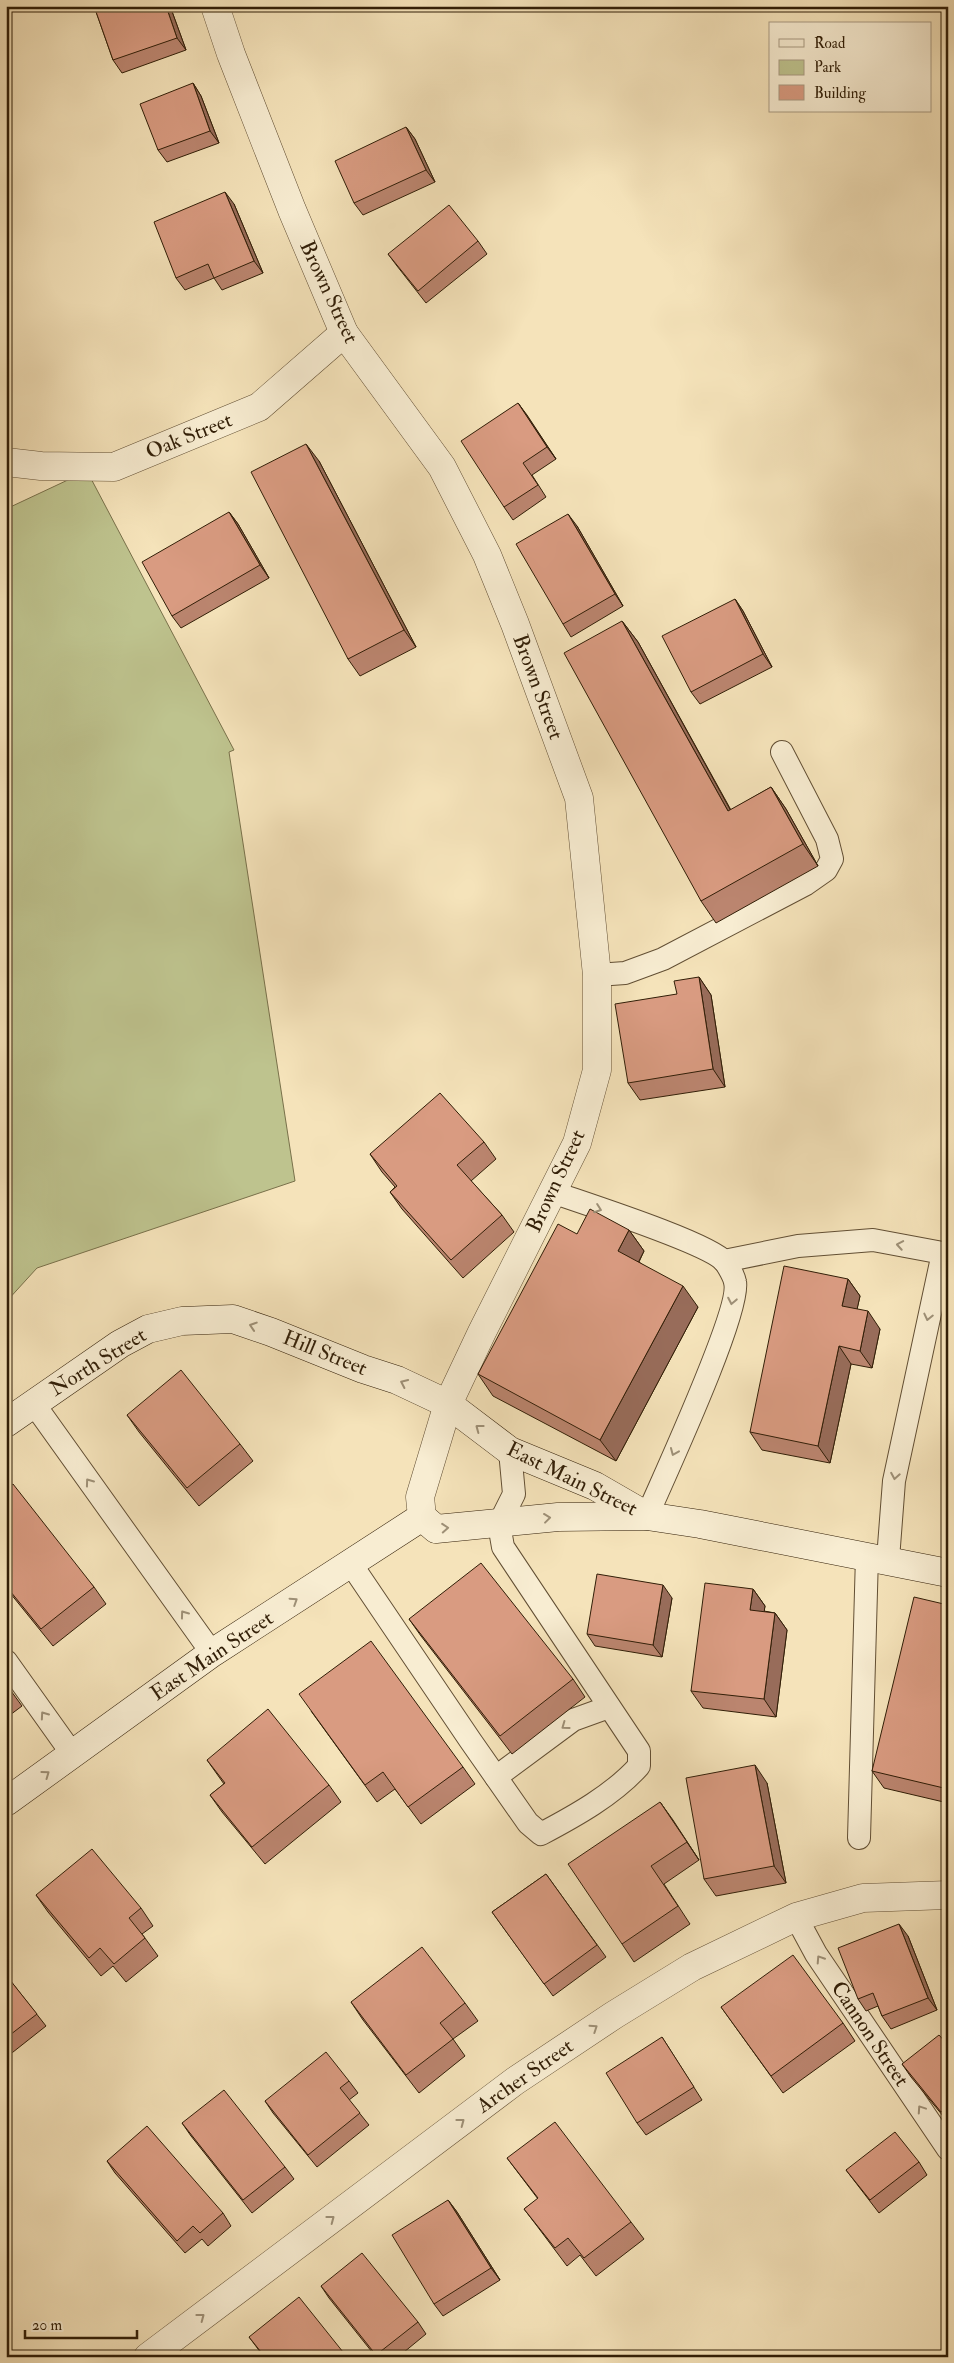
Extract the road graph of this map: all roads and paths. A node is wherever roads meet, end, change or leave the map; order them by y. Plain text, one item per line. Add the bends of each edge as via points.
1 (215, 6) edge
2 (344, 333) junction
3 (6, 462) edge
4 (782, 752) dead end
5 (597, 975) junction
6 (552, 1192) junction
7 (946, 1254) edge
8 (724, 1261) junction
9 (197, 1320) joint
10 (34, 1404) junction
11 (448, 1404) junction
12 (6, 1423) edge
13 (510, 1451) junction
14 (647, 1516) junction
15 (422, 1517) junction
16 (499, 1524) junction
17 (878, 1558) junction
18 (351, 1564) junction
19 (948, 1573) edge
20 (212, 1653) junction
21 (6, 1661) edge
22 (609, 1707) junction
23 (73, 1755) junction
24 (496, 1777) junction
25 (6, 1802) edge
26 (859, 1838) dead end
27 (948, 1895) edge
28 (796, 1917) junction
29 (948, 2149) edge
30 (148, 2357) edge

1 - 2 street, Brown Street via 288,200
2 - 3 street, Oak Street via 259,407 114,467
2 - 5 street, Brown Street via 442,467 487,555 515,624 579,798
4 - 5 lane via 827,839 832,859 826,870 663,959 625,973
5 - 6 street, Brown Street via 597,1070 577,1143
6 -> 8 lane via 692,1243
6 - 11 street, Brown Street
7 -> 8 lane via 873,1240 798,1246
7 -> 17 lane
8 -> 14 lane via 736,1283 729,1317
9 - 10 street, North Street via 148,1329 120,1344
11 -> 9 street, Hill Street via 397,1380 233,1319
10 - 12 street, North Street
20 -> 10 lane
13 -> 11 street, East Main Street
11 - 15 street via 420,1497
13 - 14 street, East Main Street via 595,1486
13 - 16 lane via 514,1494
16 -> 14 street, East Main Street via 558,1517
14 - 17 street, East Main Street
15 -> 16 street, East Main Street via 436,1528
15 - 18 street, East Main Street
16 - 22 lane via 503,1547
17 - 19 street, East Main Street
17 - 26 lane
20 -> 18 street, East Main Street
18 - 24 lane
20 - 23 street, East Main Street
23 -> 21 lane
22 -> 24 lane via 572,1720
22 - 24 lane via 639,1751 639,1766 624,1782 566,1821 541,1834 528,1823
25 -> 23 street, East Main Street
27 - 28 street, Archer Street via 863,1898
29 -> 28 lane, Cannon Street via 816,1954
30 -> 28 street, Archer Street via 515,2081 692,1967

